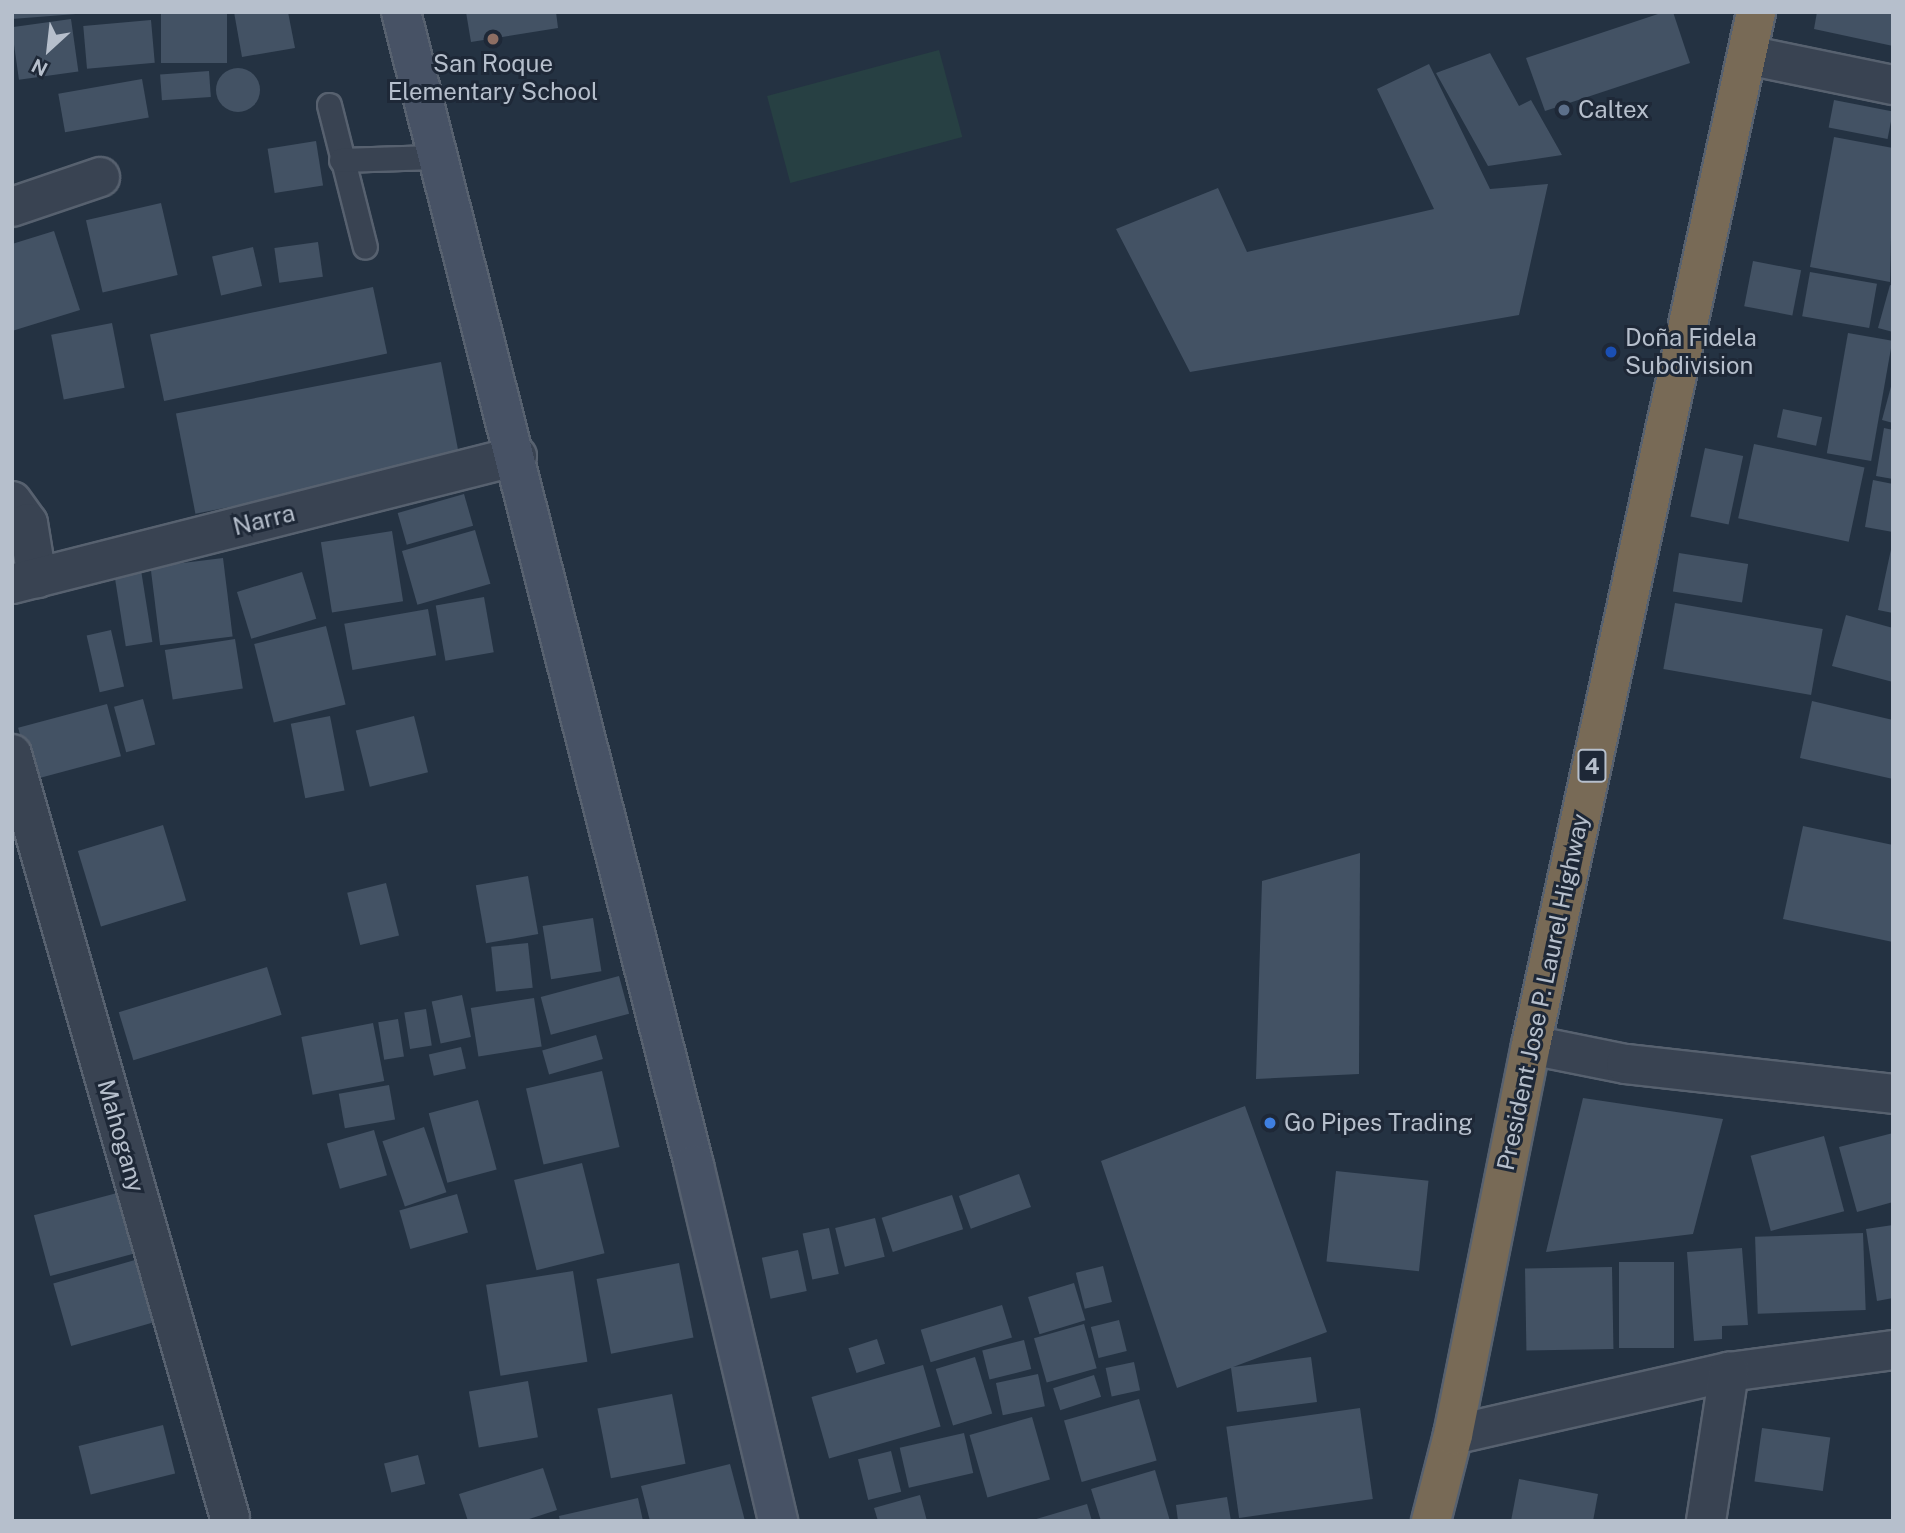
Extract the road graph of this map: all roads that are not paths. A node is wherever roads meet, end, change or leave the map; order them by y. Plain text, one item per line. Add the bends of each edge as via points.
1 (401, 12) edge
2 (1756, 12) edge
3 (1747, 55) junction
4 (1893, 85) edge
5 (329, 105) dead end
6 (434, 157) junction
7 (341, 160) junction
8 (100, 177) dead end
9 (12, 207) edge
10 (365, 247) dead end
11 (517, 456) junction
12 (12, 501) edge
13 (25, 581) edge
14 (12, 754) edge
15 (1531, 1045) junction
16 (1893, 1094) edge
17 (1893, 1350) edge
18 (1729, 1372) junction
19 (1453, 1434) junction
20 (230, 1518) dead end
21 (778, 1521) edge
22 (1431, 1521) edge
23 (1706, 1521) edge

1 - 6 street
2 - 3 highway, President Jose P. Laurel Highway / 4
3 - 4 street
3 - 15 highway, President Jose P. Laurel Highway / 4
5 - 7 lane
6 - 7 lane
6 - 11 street
7 - 10 lane
8 - 9 street
11 - 13 street, Narra
11 - 21 street
12 - 13 street via 28,523
14 - 20 street, Mahogany
15 - 16 street via 1626,1064
15 - 19 highway, President Jose P. Laurel Highway / 4
17 - 18 street
18 - 19 street
18 - 23 street
19 - 22 highway, President Jose P. Laurel Highway / 4

